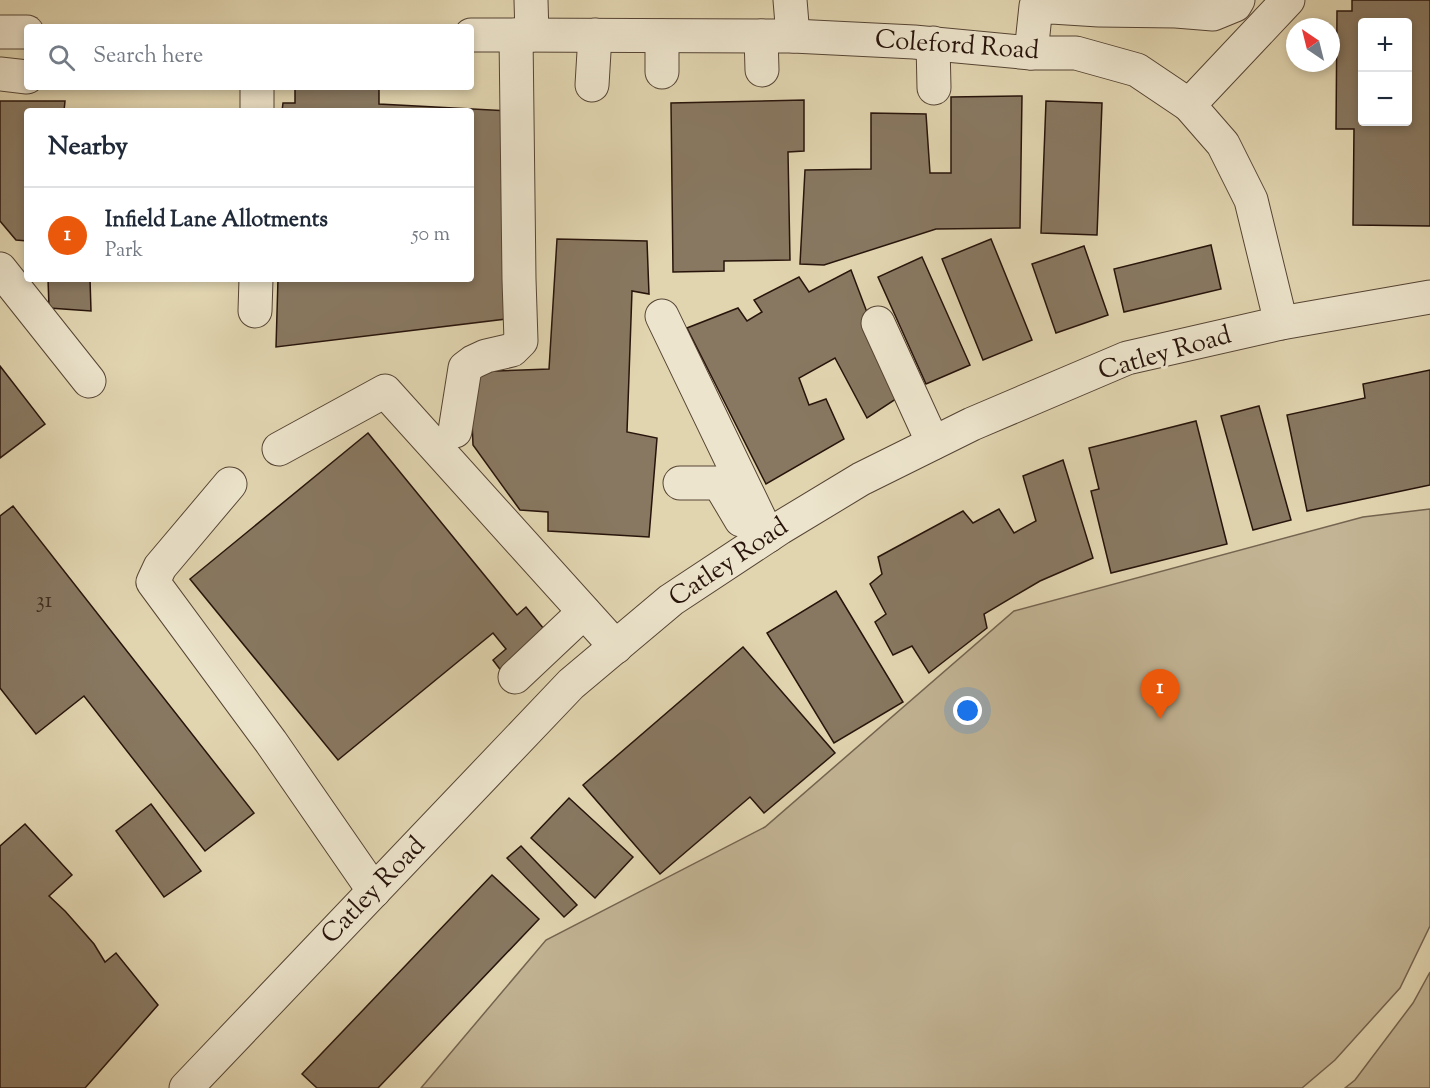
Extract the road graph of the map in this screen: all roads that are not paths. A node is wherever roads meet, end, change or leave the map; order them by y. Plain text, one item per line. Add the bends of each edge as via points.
1 (531, 0) edge
2 (790, 0) edge
3 (1238, 0) edge
4 (1288, 0) edge
5 (1036, 3) edge
6 (0, 32) edge
7 (24, 32) edge
8 (474, 35) edge
9 (524, 35) junction
10 (595, 35) junction
11 (662, 36) junction
12 (777, 36) junction
13 (933, 44) junction
14 (1031, 53) junction
15 (762, 70) dead end
16 (662, 72) dead end
17 (0, 74) edge
18 (24, 77) edge
19 (592, 85) dead end
20 (934, 88) dead end
21 (257, 90) edge
22 (1189, 105) junction
23 (257, 108) edge
24 (0, 269) edge
25 (1430, 297) edge
26 (662, 316) dead end
27 (878, 323) dead end
28 (1281, 323) junction
29 (89, 381) dead end
30 (455, 431) dead end
31 (933, 443) junction
32 (279, 449) dead end
33 (680, 483) dead end
34 (230, 484) dead end
35 (762, 540) junction
36 (584, 612) junction
37 (616, 647) junction
38 (515, 677) dead end
39 (374, 891) junction
40 (186, 1088) edge

1 - 9 street
2 - 12 street
3 - 5 street via 1213,14 1099,10
4 - 22 street
5 - 14 street
6 - 7 street
8 - 9 street, Coleford Road
9 - 10 street, Coleford Road
9 - 30 street via 521,341 512,350 486,356 465,368
10 - 11 street, Coleford Road
10 - 19 street
11 - 12 street, Coleford Road
11 - 16 street
12 - 13 street, Coleford Road
12 - 15 street
13 - 14 street, Coleford Road
13 - 20 street
14 - 22 street, Coleford Road via 1076,53 1137,70
17 - 18 street
21 - 23 street
22 - 28 street, Coleford Road via 1223,144 1251,200
24 - 29 street
25 - 28 street, Catley Road
26 - 35 street
27 - 31 street
28 - 31 street, Catley Road via 1127,358
31 - 35 street, Catley Road via 861,479
32 - 36 street via 385,391
33 - 35 street via 719,483
34 - 39 street via 160,567 153,582
35 - 37 street, Catley Road via 672,600
36 - 37 street
36 - 38 street
37 - 39 street, Catley Road via 571,684
39 - 40 street, Catley Road

